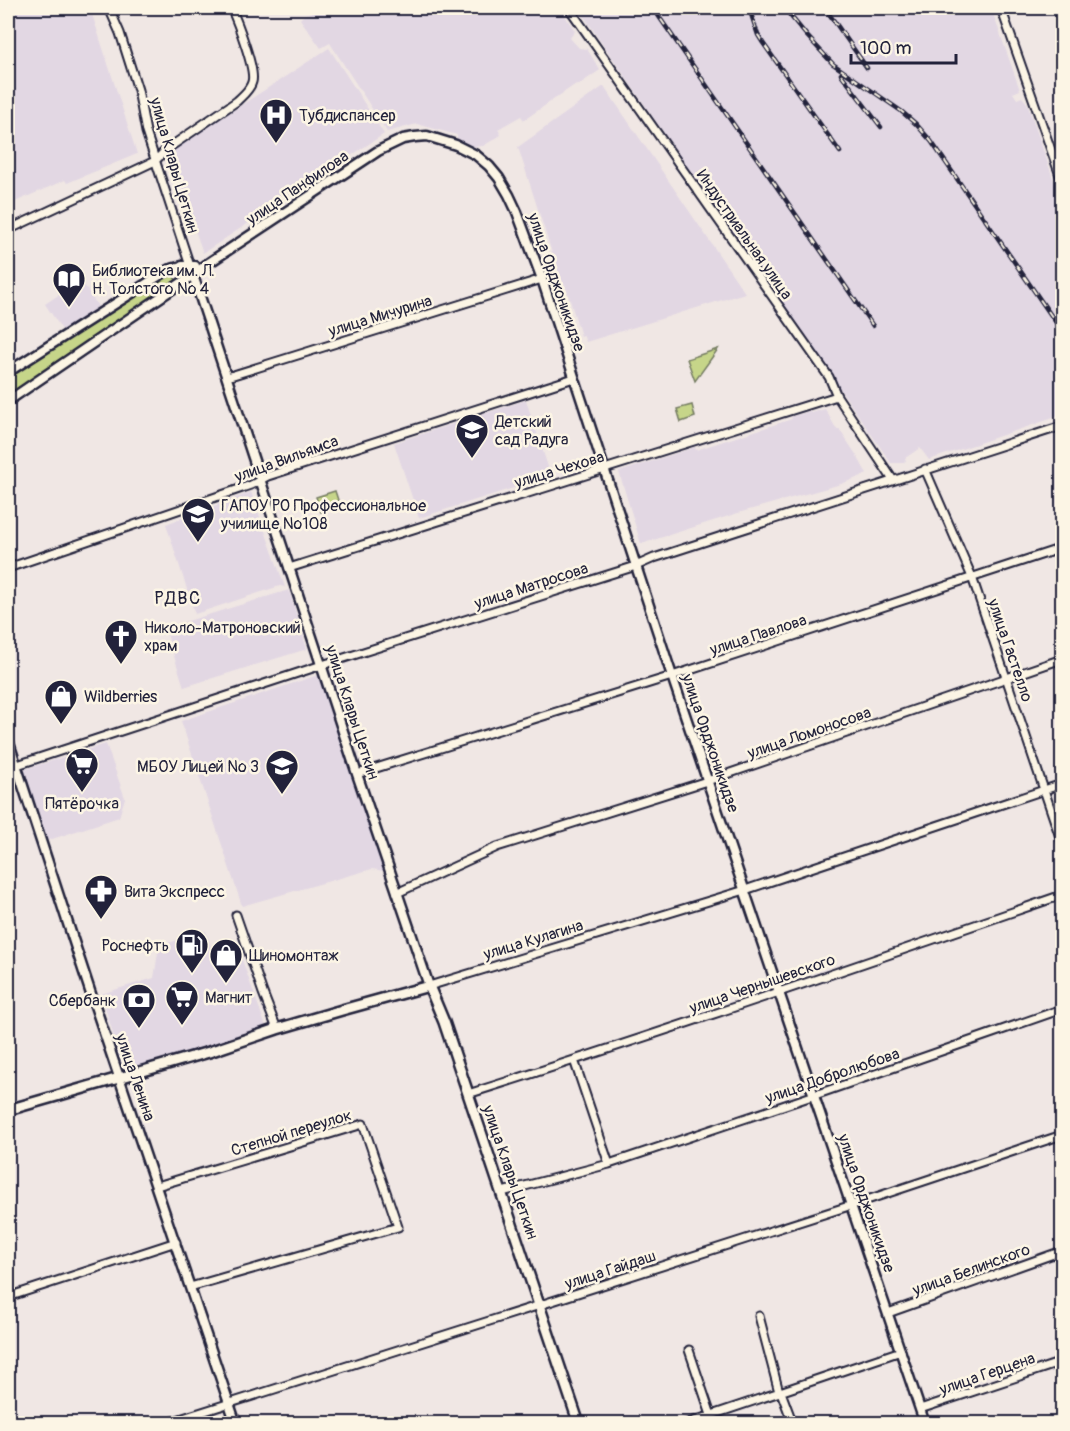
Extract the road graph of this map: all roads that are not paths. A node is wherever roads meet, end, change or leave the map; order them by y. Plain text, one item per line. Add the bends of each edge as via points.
1 (109, 8) edge
2 (231, 8) edge
3 (569, 8) edge
4 (1001, 8) edge
5 (403, 139) joint
6 (155, 161) junction
7 (1062, 181) edge
8 (8, 230) edge
9 (192, 271) junction
10 (542, 279) junction
11 (8, 372) edge
12 (227, 377) junction
13 (574, 378) junction
14 (837, 396) junction
15 (8, 401) edge
16 (1062, 426) edge
17 (603, 469) junction
18 (925, 469) junction
19 (261, 480) junction
20 (893, 480) junction
21 (1062, 548) edge
22 (636, 566) junction
23 (8, 568) edge
24 (290, 568) junction
25 (972, 577) junction
26 (1062, 660) edge
27 (322, 665) junction
28 (672, 676) junction
29 (1006, 679) junction
30 (8, 740) edge
31 (12, 766) edge
32 (357, 774) junction
33 (707, 781) junction
34 (1062, 784) edge
35 (1044, 790) junction
36 (1062, 843) edge
37 (745, 890) junction
38 (397, 893) junction
39 (1062, 895) edge
40 (236, 915) dead end
41 (429, 986) junction
42 (779, 993) junction
43 (1062, 1009) edge
44 (277, 1029) junction
45 (574, 1060) junction
46 (121, 1078) junction
47 (468, 1094) junction
48 (815, 1095) junction
49 (8, 1110) edge
50 (1062, 1135) edge
51 (609, 1164) junction
52 (157, 1186) junction
53 (502, 1192) junction
54 (852, 1205) junction
55 (176, 1242) junction
56 (1062, 1251) edge
57 (190, 1287) junction
58 (8, 1297) edge
59 (540, 1305) junction
60 (888, 1313) junction
61 (759, 1316) dead end
62 (689, 1350) dead end
63 (901, 1351) junction
64 (1062, 1362) edge
65 (780, 1392) junction
66 (229, 1402) junction
67 (920, 1409) junction
68 (711, 1415) junction
69 (164, 1424) edge
70 (236, 1424) edge
71 (579, 1424) edge
72 (685, 1424) edge
73 (714, 1424) edge
74 (793, 1424) edge
75 (925, 1424) edge

1 - 6 street, улица Клары Цеткин via 138,90
2 - 6 street via 249,61 252,83 237,101
3 - 14 street, Индустриальная улица via 829,376
4 - 7 street
5 - 9 street, улица Панфилова via 378,151
5 - 10 street, улица Орджоникидзе via 439,139 470,151 489,166 509,195
6 - 8 street
6 - 9 street, улица Клары Цеткин
9 - 11 street, улица Панфилова via 168,270
9 - 12 street, улица Клары Цеткин
9 - 15 street, улица Панфилова
10 - 12 street, улица Мичурина
10 - 13 street, улица Орджоникидзе
12 - 19 street, улица Клары Цеткин
13 - 17 street, улица Орджоникидзе
13 - 19 street, улица Вильямса
14 - 17 street, улица Чехова
14 - 20 street, Индустриальная улица
16 - 18 street, улица Матросова
17 - 22 street, улица Орджоникидзе
17 - 24 street, улица Чехова
18 - 20 street, улица Матросова
18 - 25 street, улица Гастелло
19 - 23 street, улица Вильямса
19 - 24 street, улица Клары Цеткин
20 - 22 street, улица Матросова
21 - 25 street, улица Павлова
22 - 27 street, улица Матросова
22 - 28 street, улица Орджоникидзе
24 - 27 street, улица Клары Цеткин
25 - 28 street, улица Павлова
25 - 29 street, улица Гастелло
26 - 29 street, улица Ломоносова
27 - 31 street, улица Матросова
27 - 32 street, улица Клары Цеткин
28 - 32 street, улица Павлова
28 - 33 street, улица Орджоникидзе
29 - 33 street, улица Ломоносова
29 - 35 street, улица Гастелло
30 - 31 street, улица Ленина
31 - 46 street, улица Ленина
32 - 38 street, улица Клары Цеткин
33 - 37 street, улица Орджоникидзе
33 - 38 street, улица Ломоносова via 497,847
34 - 35 street, улица Кулагина
35 - 36 street, улица Гастелло
35 - 37 street, улица Кулагина
37 - 41 street, улица Кулагина
37 - 42 street, улица Орджоникидзе
38 - 41 street, улица Клары Цеткин
39 - 42 street, улица Чернышевского
40 - 44 street
41 - 44 main road, улица Кулагина
41 - 47 main road, улица Клары Цеткин
42 - 45 street, улица Чернышевского
42 - 48 street, улица Орджоникидзе
43 - 48 street, улица Добролюбова
44 - 46 main road, улица Кулагина
45 - 47 street, улица Чернышевского
45 - 51 street
46 - 49 main road, улица Кулагина
46 - 52 street, улица Ленина
47 - 53 main road, улица Клары Цеткин
48 - 51 street, улица Добролюбова
48 - 54 street, улица Орджоникидзе
50 - 54 street, улица Гайдаш
51 - 53 street, улица Добролюбова
52 - 55 street, улица Ленина
52 - 57 street, Степной переулок via 363,1124 398,1227
53 - 59 main road, улица Клары Цеткин
54 - 59 street, улица Гайдаш
54 - 60 street, улица Орджоникидзе
55 - 57 street, улица Ленина
55 - 58 street
56 - 60 street, улица Белинского
57 - 66 street, улица Ленина
59 - 66 street, улица Гайдаш
59 - 71 main road, улица Клары Цеткин
60 - 63 street, улица Орджоникидзе
61 - 65 street
62 - 68 street
63 - 65 street
63 - 67 street, улица Орджоникидзе
64 - 67 street, улица Герцена
65 - 68 street
65 - 74 street
66 - 69 street, улица Гайдаш
66 - 70 street, улица Ленина
67 - 75 street, улица Орджоникидзе
68 - 72 street
68 - 73 street

